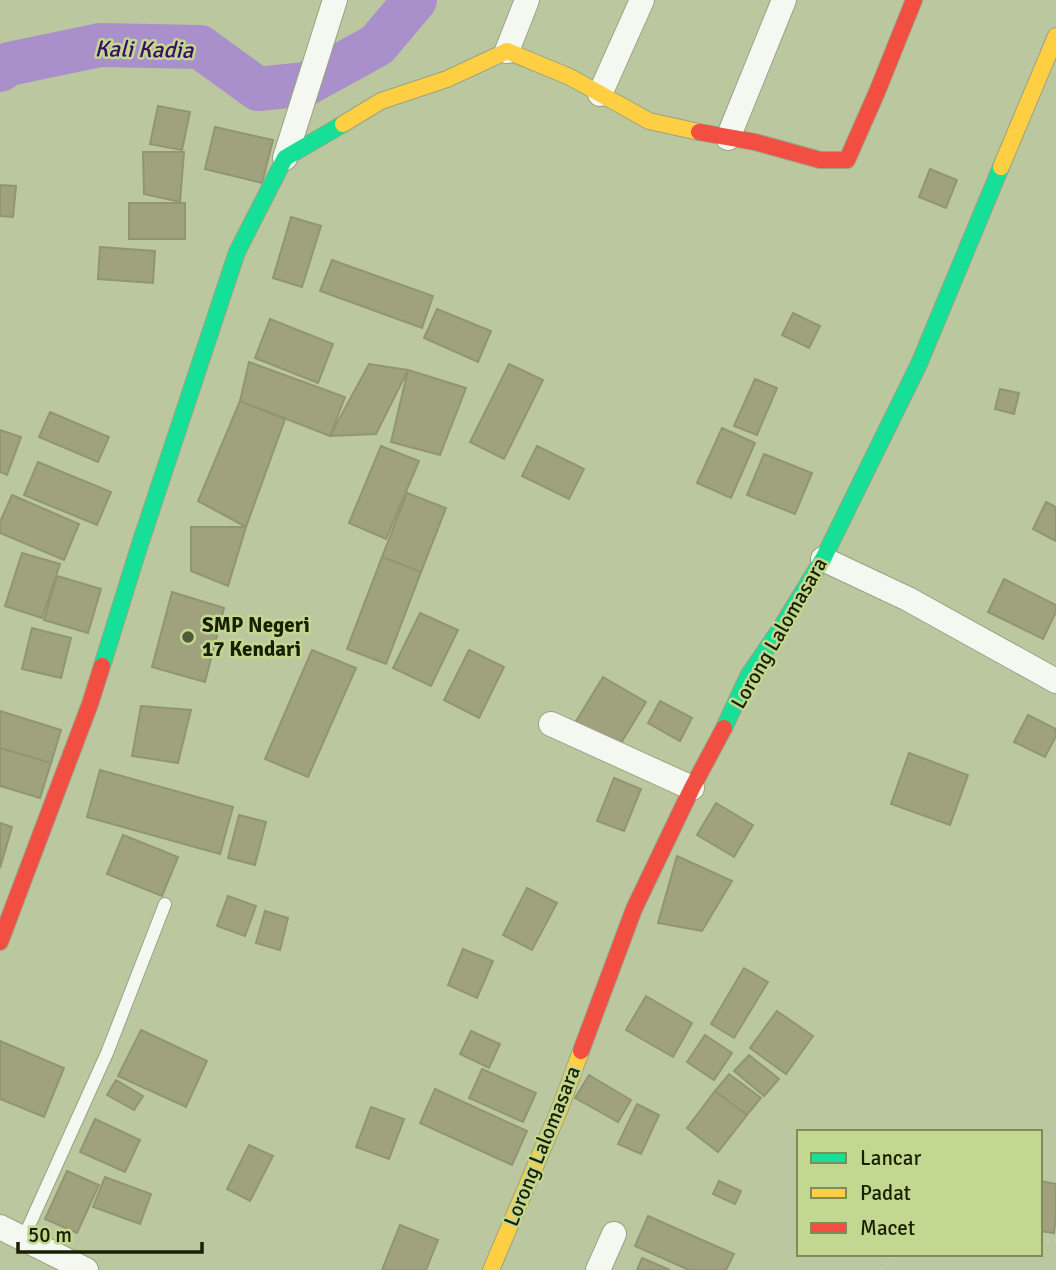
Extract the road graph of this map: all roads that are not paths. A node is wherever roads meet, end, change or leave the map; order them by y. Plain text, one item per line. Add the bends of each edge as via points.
1 (335, 0) edge
2 (527, 0) edge
3 (642, 0) edge
4 (784, 0) edge
5 (914, 0) edge
6 (1056, 36) edge
7 (507, 51) junction
8 (600, 93) junction
9 (727, 138) junction
10 (285, 158) junction
11 (823, 559) junction
12 (1056, 681) edge
13 (551, 724) dead end
14 (692, 788) junction
15 (165, 904) dead end
16 (0, 942) edge
17 (0, 1227) edge
18 (614, 1234) dead end
19 (23, 1239) junction
20 (86, 1270) edge
21 (491, 1270) edge
22 (598, 1270) edge

1 - 10 street
2 - 7 street
3 - 8 street
4 - 9 street
5 - 9 street via 847,160 820,160
6 - 11 street, Lorong Lalomasara via 919,364
7 - 8 street
7 - 10 street via 447,79 382,101
8 - 9 street via 649,121
10 - 16 street via 237,251 90,704
11 - 12 street via 908,599
11 - 14 street, Lorong Lalomasara via 748,676
13 - 14 street
14 - 21 street, Lorong Lalomasara via 634,909 560,1108
15 - 19 lane via 107,1053
17 - 19 street
18 - 22 street
19 - 20 street

